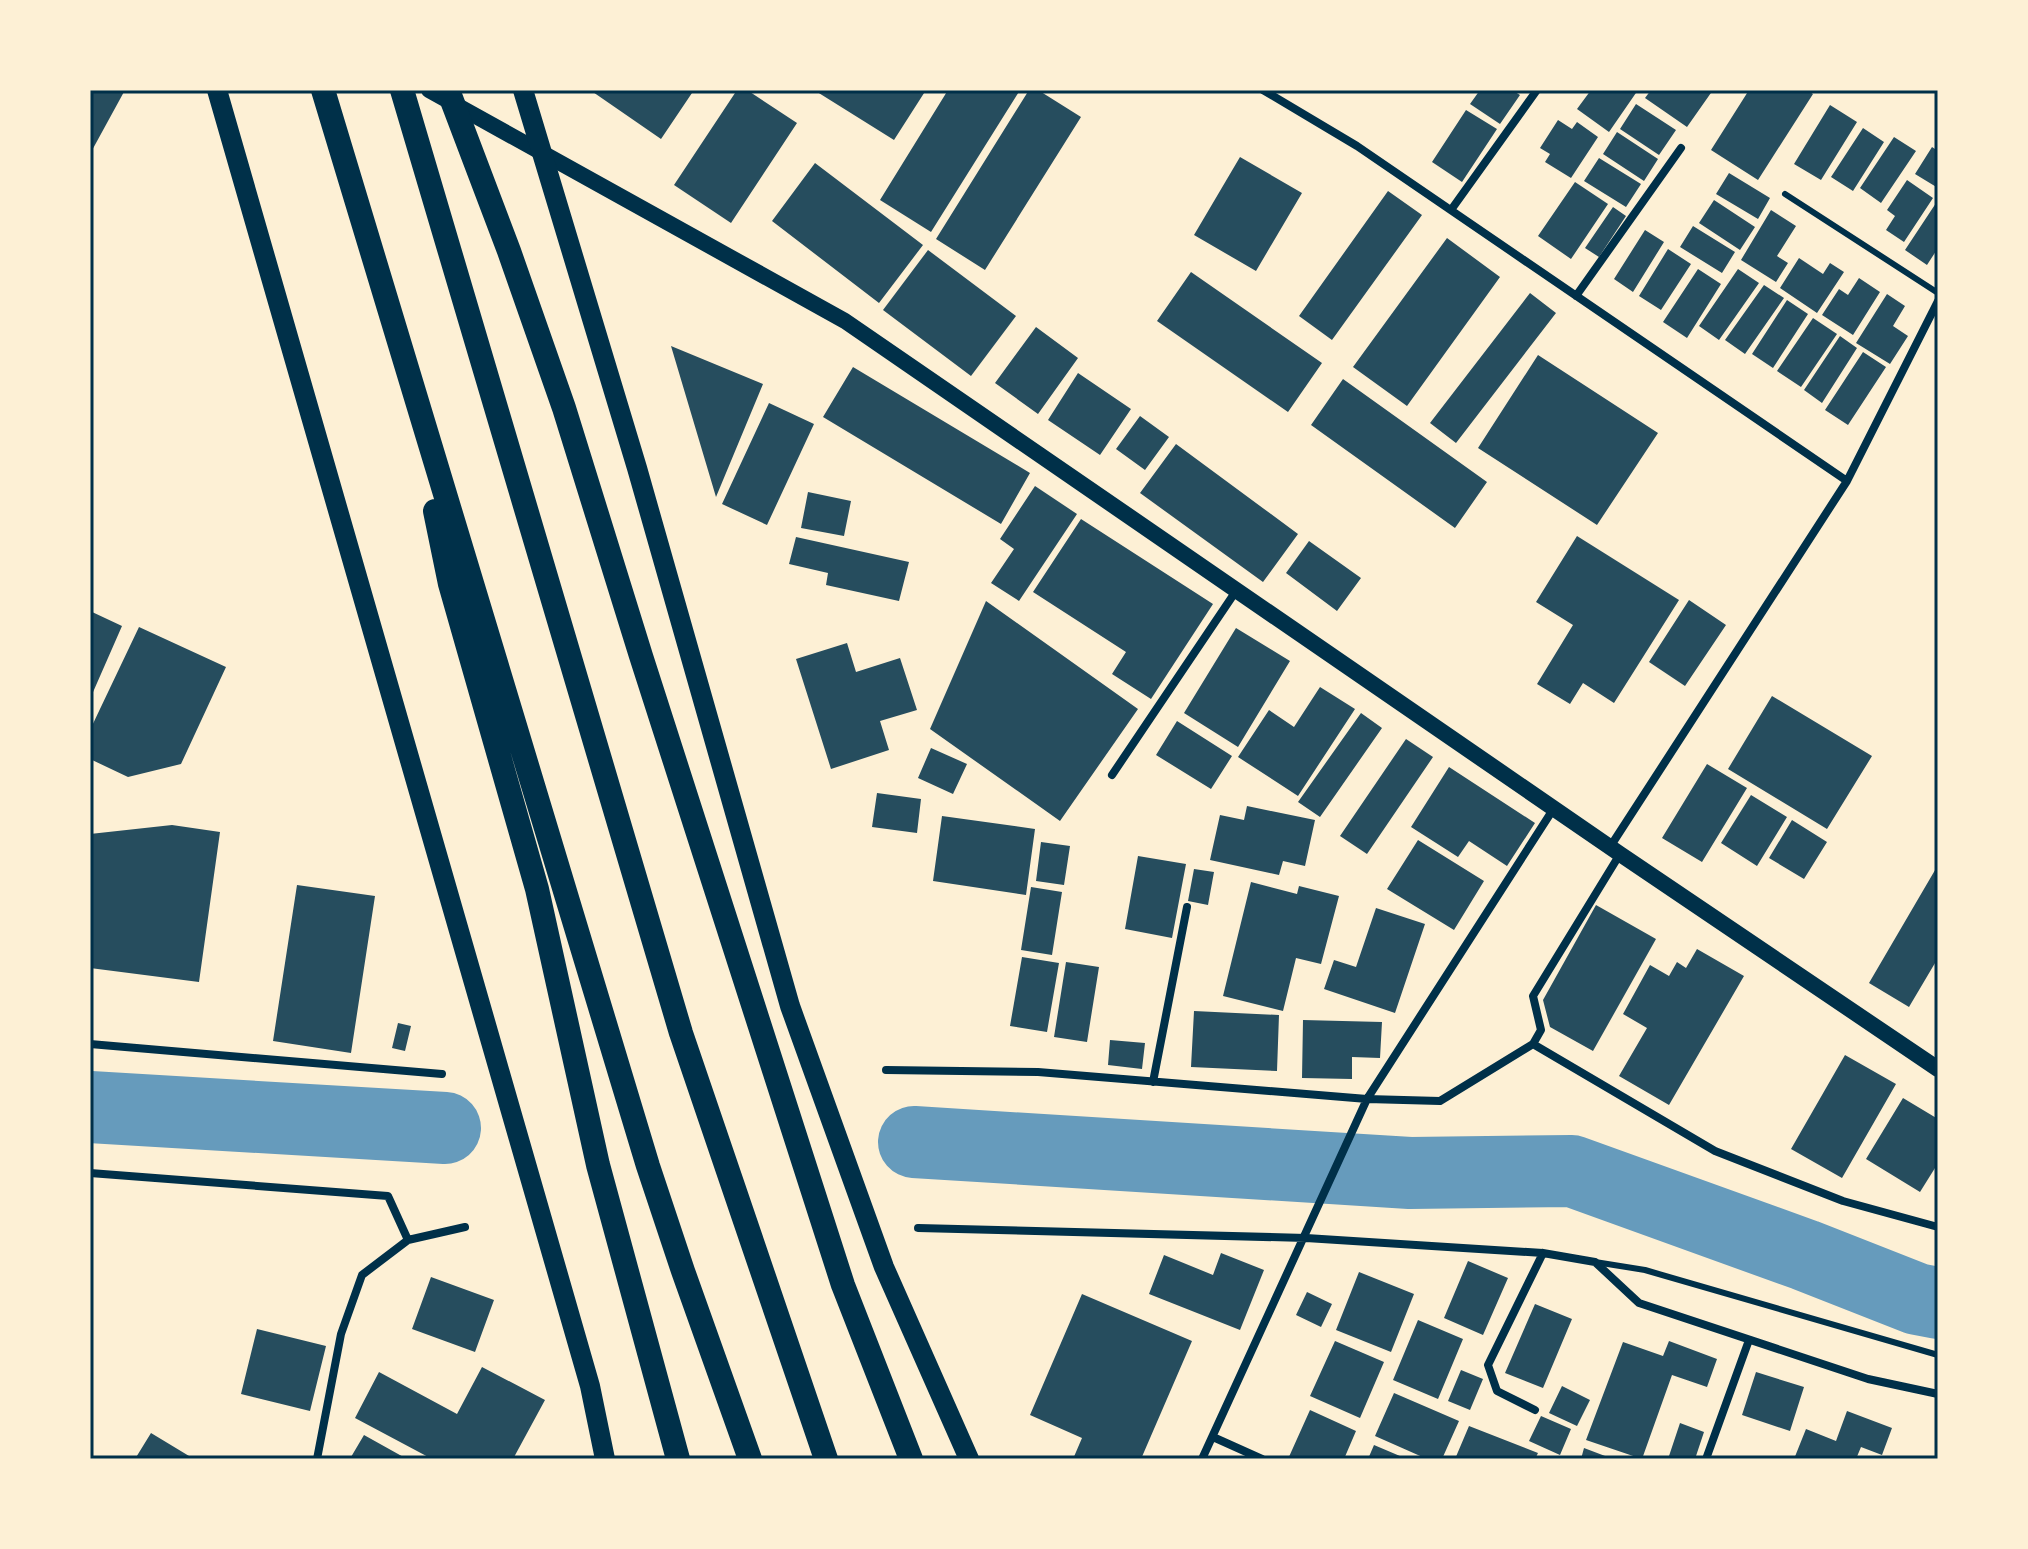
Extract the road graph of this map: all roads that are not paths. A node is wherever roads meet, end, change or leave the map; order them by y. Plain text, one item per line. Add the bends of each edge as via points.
1 (217, 90) edge
2 (323, 90) edge
3 (402, 90) edge
4 (429, 90) edge
5 (448, 90) edge
6 (523, 90) edge
7 (1263, 90) edge
8 (1537, 90) edge
9 (1681, 148) dead end
10 (542, 152) junction
11 (1785, 194) dead end
12 (1451, 210) junction
13 (1938, 293) edge
14 (1576, 296) junction
15 (1938, 301) edge
16 (402, 356) junction
17 (1847, 481) junction
18 (1237, 590) junction
19 (1112, 775) dead end
20 (1554, 808) junction
21 (1615, 851) junction
22 (1187, 907) dead end
23 (90, 1044) edge
24 (1533, 1044) junction
25 (1938, 1069) edge
26 (886, 1070) dead end
27 (442, 1074) dead end
28 (1153, 1082) junction
29 (1367, 1099) junction
30 (90, 1173) edge
31 (465, 1227) dead end
32 (1938, 1227) edge
33 (918, 1228) dead end
34 (1306, 1238) junction
35 (408, 1240) junction
36 (1543, 1253) junction
37 (1595, 1262) junction
38 (1749, 1340) junction
39 (1938, 1355) edge
40 (1938, 1394) edge
41 (1535, 1410) dead end
42 (1213, 1437) junction
43 (317, 1459) edge
44 (605, 1459) edge
45 (678, 1459) edge
46 (750, 1459) edge
47 (826, 1459) edge
48 (911, 1459) edge
49 (969, 1459) edge
50 (1202, 1459) edge
51 (1262, 1459) edge
52 (1706, 1459) edge

1 - 44 main road via 586,1371
2 - 16 highway
3 - 47 highway via 681,1033
4 - 10 main road
5 - 48 highway via 564,408 843,1285
6 - 10 main road
7 - 12 street
8 - 12 street
9 - 14 street
10 - 18 main road via 845,321
10 - 49 main road via 790,1006 884,1267
11 - 13 lane
12 - 14 street
14 - 17 street
15 - 17 street
16 - 45 highway via 450,584 537,889 598,1165
16 - 46 highway via 648,1166
17 - 21 street
18 - 19 street
18 - 20 main road
20 - 21 main road
20 - 29 street
21 - 24 street via 1533,996 1541,1030
21 - 25 main road
22 - 28 street
23 - 27 street
24 - 29 street via 1440,1101
24 - 32 street via 1715,1151 1843,1201
26 - 28 street via 1038,1072
28 - 29 street
29 - 34 street
30 - 35 street via 388,1196
31 - 35 street
33 - 34 street
34 - 36 street
34 - 42 street
35 - 43 street via 362,1275 341,1334
36 - 37 street
36 - 41 street via 1488,1365 1497,1391
37 - 38 street via 1639,1303
37 - 39 lane via 1645,1270
38 - 40 street via 1868,1379
38 - 52 street
42 - 50 street
42 - 51 street

